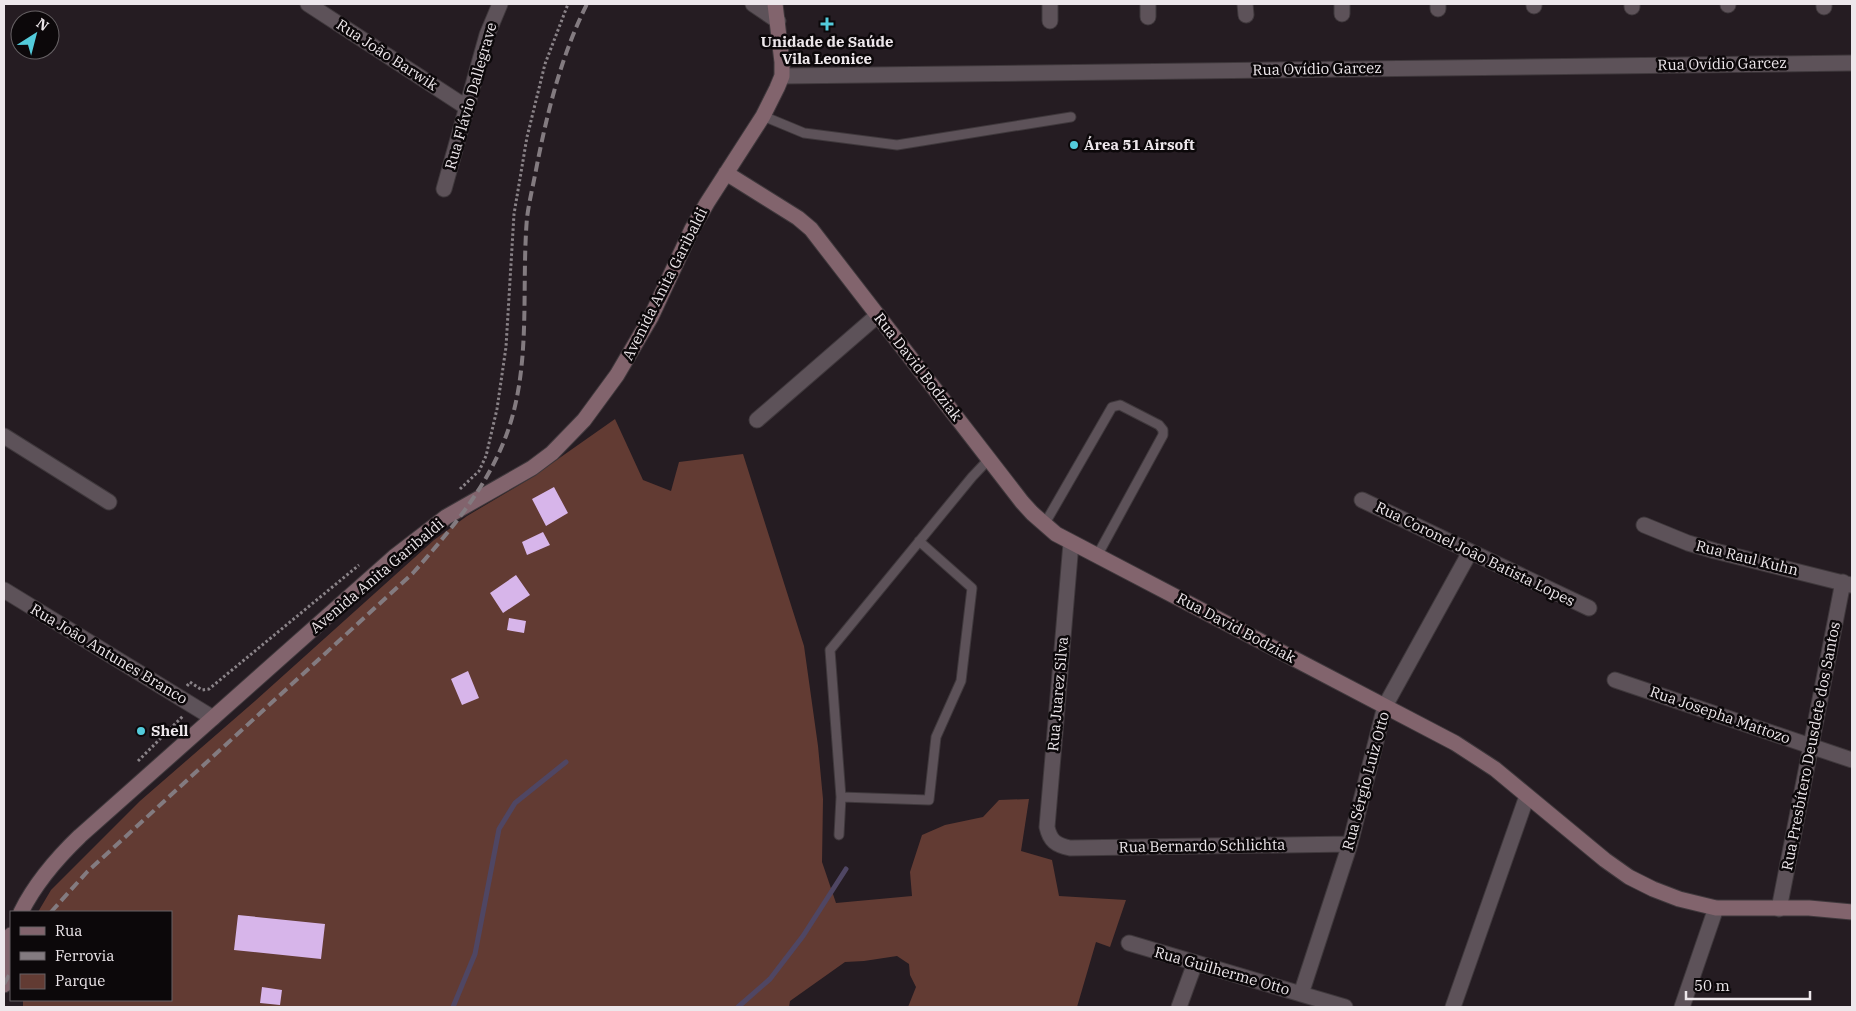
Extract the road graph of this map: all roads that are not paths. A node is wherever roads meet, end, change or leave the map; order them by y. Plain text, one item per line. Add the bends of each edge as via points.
1 (308, 4) edge
2 (500, 4) edge
3 (753, 4) edge
4 (775, 4) edge
5 (1050, 4) edge
6 (778, 20) junction
7 (1050, 21) dead end
8 (1852, 63) edge
9 (782, 76) junction
10 (466, 106) junction
11 (763, 116) junction
12 (1071, 117) dead end
13 (726, 173) junction
14 (444, 189) dead end
15 (878, 315) junction
16 (757, 420) dead end
17 (4, 436) edge
18 (989, 460) junction
19 (1362, 500) dead end
20 (109, 502) dead end
21 (1044, 525) junction
22 (1644, 525) dead end
23 (919, 541) junction
24 (1071, 543) junction
25 (1470, 552) junction
26 (1097, 556) junction
27 (1848, 584) edge
28 (4, 590) edge
29 (1589, 608) dead end
30 (1615, 680) dead end
31 (1385, 706) junction
32 (213, 718) junction
33 (1811, 746) junction
34 (1852, 760) edge
35 (1527, 796) junction
36 (841, 797) junction
37 (839, 836) dead end
38 (1054, 843) joint
39 (1350, 844) junction
40 (1716, 908) junction
41 (1779, 909) junction
42 (22, 911) edge
43 (1852, 912) edge
44 (10, 934) edge
45 (10, 939) edge
46 (1129, 944) dead end
47 (4, 945) edge
48 (1195, 963) junction
49 (4, 985) edge
50 (1300, 994) junction
51 (1179, 1007) edge
52 (1345, 1007) edge
53 (1453, 1007) edge
54 (1682, 1007) edge

1 - 10 street, Rua João Barwik
2 - 10 street, Rua Flávio Dallegrave via 487,35
3 - 6 street
4 - 6 street, Avenida Anita Garibaldi
5 - 7 street
6 - 9 street, Avenida Anita Garibaldi
8 - 9 street, Rua Ovídio Garcez
9 - 11 street, Avenida Anita Garibaldi
10 - 14 street, Rua Flávio Dallegrave
11 - 12 lane via 804,133 897,145
11 - 13 street, Avenida Anita Garibaldi
13 - 15 street, Rua David Bodziak via 812,229
13 - 32 street, Avenida Anita Garibaldi via 692,229 635,347 601,400 565,441 532,468 425,533
15 - 16 street
15 - 18 street, Rua David Bodziak
17 - 20 street
18 - 21 street, Rua David Bodziak
18 - 23 lane
19 - 25 street, Rua Coronel João Batista Lopes
21 - 24 street, Rua David Bodziak
21 - 26 lane via 1112,407 1120,405 1159,425 1163,435
22 - 27 street, Rua Raul Kuhn via 1688,543
23 - 36 lane via 830,650
23 - 36 lane via 972,588 961,681 936,737 929,800
24 - 26 street, Rua David Bodziak
24 - 38 street, Rua Juarez Silva via 1047,827
25 - 29 street, Rua Coronel João Batista Lopes
25 - 31 street, Rua Sérgio Luiz Otto
26 - 31 street, Rua David Bodziak
27 - 33 street, Rua Presbítero Deusdete dos Santos
28 - 32 street, Rua João Antunes Branco
30 - 33 street, Rua Josepha Mattozo
31 - 35 street, Rua David Bodziak via 1475,755
31 - 39 street, Rua Sérgio Luiz Otto
32 - 42 street, Avenida Anita Garibaldi via 61,854 39,881
33 - 34 street, Rua Josepha Mattozo
33 - 41 street, Rua Presbítero Deusdete dos Santos
35 - 40 street, Rua David Bodziak via 1629,877 1679,899
35 - 53 street
36 - 37 lane
38 - 39 street, Rua Bernardo Schlichta via 1070,848
39 - 50 street, Rua Sérgio Luiz Otto
40 - 41 street, Rua David Bodziak
40 - 54 street
41 - 43 street, Rua David Bodziak
44 - 47 street
45 - 49 street
46 - 48 street, Rua Guilherme Otto
48 - 50 street, Rua Guilherme Otto
48 - 51 street
50 - 52 street, Rua Guilherme Otto

